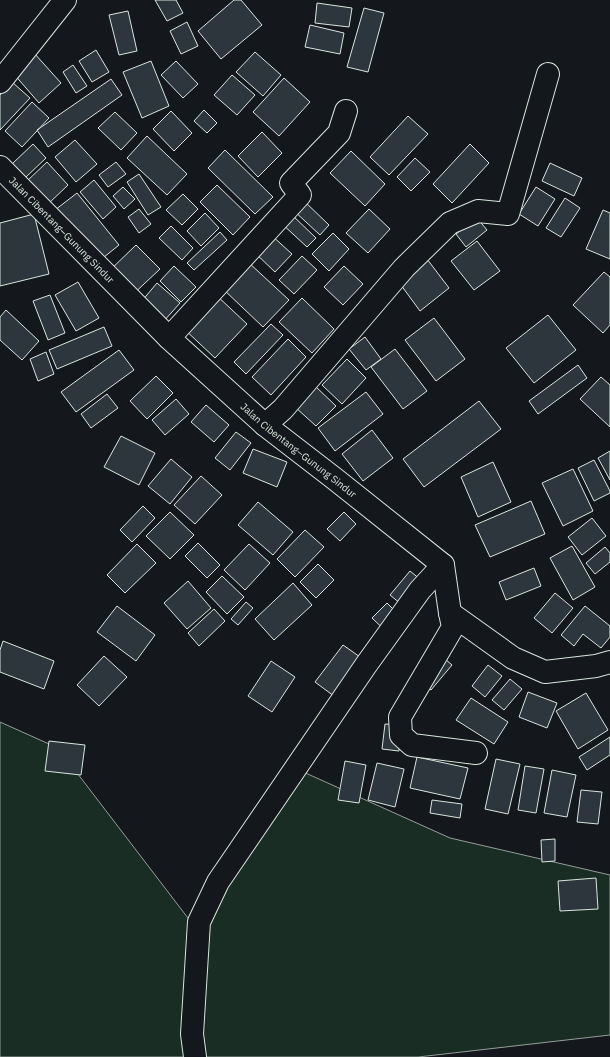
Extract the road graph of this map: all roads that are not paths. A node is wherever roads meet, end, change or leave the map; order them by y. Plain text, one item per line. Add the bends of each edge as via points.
1 (65, 0) edge
2 (548, 74) dead end
3 (0, 82) edge
4 (346, 112) dead end
5 (0, 167) edge
6 (169, 338) junction
7 (265, 425) junction
8 (443, 565) junction
9 (450, 613) junction
10 (610, 662) edge
11 (476, 753) dead end
12 (195, 1057) edge

1 - 3 street
2 - 7 street via 508,214 478,211 450,223 404,268 283,409
4 - 6 street via 339,133 291,183 300,195
5 - 6 street, Jalan Cibentang–Gunung Sindur
6 - 7 street, Jalan Cibentang–Gunung Sindur
7 - 8 street, Jalan Cibentang–Gunung Sindur
8 - 9 street
8 - 12 street via 420,590 371,659 218,882 199,922 192,1034
9 - 10 street via 512,658 545,672
9 - 11 street via 453,627 400,716 401,735 412,745

